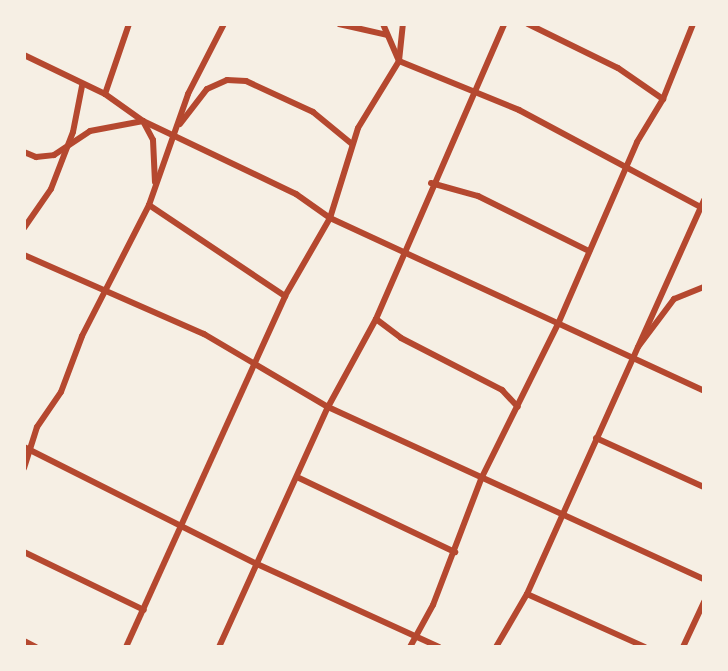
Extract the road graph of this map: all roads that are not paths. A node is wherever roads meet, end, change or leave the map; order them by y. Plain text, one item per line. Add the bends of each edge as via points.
1 (224, 24) edge
2 (339, 24) edge
3 (383, 24) edge
4 (403, 24) edge
5 (504, 24) edge
6 (528, 24) edge
7 (693, 24) edge
8 (126, 25) edge
9 (387, 35) junction
10 (24, 55) edge
11 (399, 61) junction
12 (82, 86) junction
13 (471, 93) junction
14 (105, 94) junction
15 (663, 99) junction
16 (143, 121) junction
17 (174, 133) junction
18 (67, 144) junction
19 (352, 144) junction
20 (24, 152) edge
21 (628, 169) junction
22 (431, 183) junction
23 (155, 188) junction
24 (149, 205) junction
25 (703, 205) edge
26 (330, 218) junction
27 (24, 228) edge
28 (403, 249) junction
29 (589, 251) junction
30 (24, 255) edge
31 (704, 287) edge
32 (108, 289) junction
33 (285, 296) junction
34 (376, 319) junction
35 (558, 324) junction
36 (630, 355) junction
37 (256, 366) junction
38 (704, 391) edge
39 (328, 407) junction
40 (518, 407) junction
41 (596, 438) junction
42 (28, 448) edge
43 (24, 468) edge
44 (299, 478) junction
45 (481, 479) junction
46 (704, 487) edge
47 (560, 514) junction
48 (183, 526) junction
49 (24, 552) edge
50 (455, 552) junction
51 (257, 564) junction
52 (704, 579) edge
53 (527, 594) junction
54 (704, 602) edge
55 (144, 610) junction
56 (415, 633) junction
57 (24, 641) edge
58 (36, 647) edge
59 (126, 647) edge
60 (219, 647) edge
61 (410, 647) edge
62 (439, 647) edge
63 (496, 647) edge
64 (645, 647) edge
65 (683, 647) edge

1 - 17 street
2 - 9 street
3 - 9 street
4 - 11 street
5 - 13 street
6 - 15 street via 618,68
7 - 15 street
8 - 14 street
9 - 11 street
10 - 12 street
11 - 13 street
11 - 19 street
12 - 14 street
12 - 18 street
13 - 21 street via 519,110
13 - 22 street
14 - 16 street
15 - 21 street via 637,142
16 - 17 street
16 - 18 street via 116,123
16 - 23 street via 153,140
17 - 19 street via 207,89 227,80 246,81 313,112
17 - 23 street
17 - 26 street via 296,194
18 - 20 street via 54,155
18 - 27 street via 51,189
19 - 26 street
21 - 25 street
21 - 29 street
22 - 28 street
22 - 29 street via 478,196
23 - 24 street
24 - 32 street
24 - 33 street
25 - 36 street
26 - 28 street
26 - 33 street
28 - 34 street
28 - 35 street
29 - 35 street
30 - 32 street
31 - 36 street via 674,299
32 - 37 street via 204,334
32 - 42 street via 82,336 61,392
33 - 37 street
34 - 39 street
34 - 40 street via 401,338 502,390
35 - 36 street
35 - 40 street
36 - 38 street
36 - 41 street
37 - 39 street
37 - 48 street
39 - 44 street
39 - 45 street
40 - 45 street
41 - 46 street
41 - 47 street
42 - 43 street
42 - 48 street
44 - 50 street
44 - 51 street
45 - 47 street
45 - 50 street
47 - 52 street
47 - 53 street
48 - 51 street
48 - 55 street
49 - 55 street
50 - 56 street
51 - 56 street
51 - 60 street
53 - 63 street
53 - 64 street
54 - 65 street
55 - 59 street
56 - 61 street
56 - 62 street
57 - 58 street

